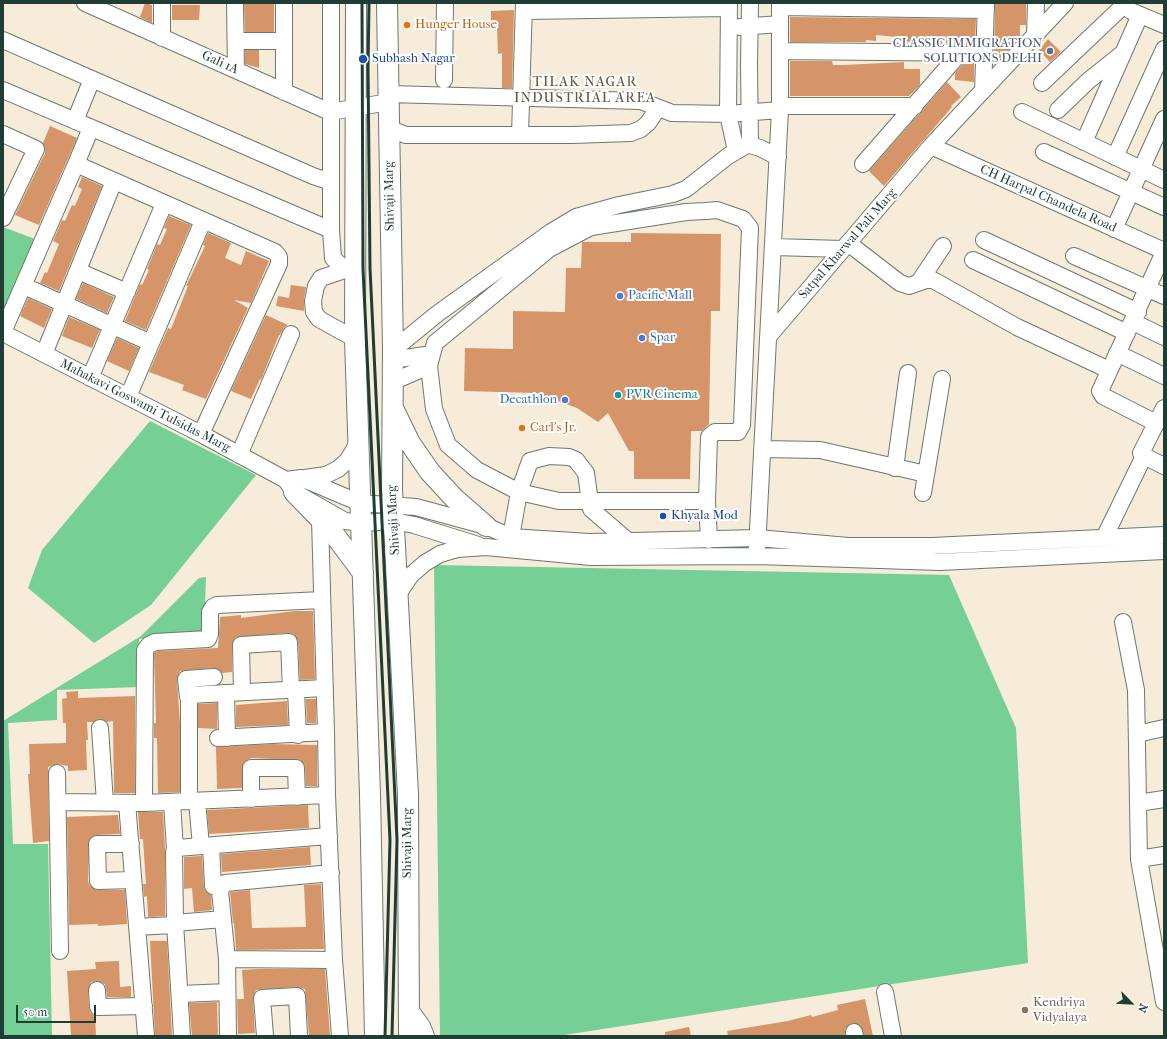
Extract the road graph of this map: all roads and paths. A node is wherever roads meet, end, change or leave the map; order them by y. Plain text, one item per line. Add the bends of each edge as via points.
1 (85, 3) edge
2 (162, 3) edge
3 (235, 3) edge
4 (284, 3) edge
5 (331, 3) edge
6 (356, 3) edge
7 (387, 3) edge
8 (445, 3) edge
9 (750, 3) edge
10 (1036, 3) edge
11 (1065, 3) edge
12 (780, 5) edge
13 (729, 6) edge
14 (524, 7) edge
15 (986, 7) edge
16 (1127, 7) edge
17 (780, 24) junction
18 (750, 26) junction
19 (1164, 26) edge
20 (729, 28) junction
21 (1035, 34) junction
22 (162, 38) junction
23 (3, 40) edge
24 (236, 41) junction
25 (284, 41) junction
26 (1164, 49) edge
27 (780, 51) junction
28 (961, 52) junction
29 (984, 52) junction
30 (1123, 53) junction
31 (236, 70) junction
32 (92, 79) junction
33 (444, 80) dead end
34 (1042, 83) dead end
35 (3, 90) edge
36 (983, 91) junction
37 (284, 92) junction
38 (522, 97) junction
39 (389, 98) junction
40 (915, 106) junction
41 (658, 108) junction
42 (780, 108) junction
43 (357, 109) junction
44 (1058, 110) dead end
45 (330, 112) junction
46 (1022, 112) dead end
47 (748, 113) junction
48 (728, 114) junction
49 (1164, 119) edge
50 (75, 121) junction
51 (91, 128) junction
52 (390, 129) junction
53 (3, 134) edge
54 (520, 135) junction
55 (1084, 142) junction
56 (931, 146) junction
57 (743, 148) junction
58 (1044, 152) dead end
59 (778, 157) junction
60 (1115, 157) junction
61 (76, 164) junction
62 (862, 164) dead end
63 (1141, 168) junction
64 (1164, 180) edge
65 (114, 181) junction
66 (331, 182) junction
67 (1130, 191) junction
68 (164, 204) junction
69 (1164, 207) edge
70 (3, 218) edge
71 (203, 222) junction
72 (1114, 229) junction
73 (331, 230) junction
74 (984, 240) dead end
75 (846, 246) junction
76 (943, 246) dead end
77 (773, 247) junction
78 (1164, 251) edge
79 (1074, 256) dead end
80 (974, 260) dead end
81 (350, 269) junction
82 (78, 271) junction
83 (920, 282) junction
84 (24, 286) junction
85 (1148, 289) junction
86 (127, 292) junction
87 (1164, 296) edge
88 (64, 304) junction
89 (1133, 322) junction
90 (113, 327) junction
91 (3, 333) edge
92 (291, 334) dead end
93 (768, 337) junction
94 (1164, 337) edge
95 (355, 339) junction
96 (151, 343) junction
97 (44, 354) junction
98 (1117, 354) junction
99 (392, 355) junction
100 (430, 360) junction
101 (1109, 370) junction
102 (908, 373) dead end
103 (1164, 376) edge
104 (90, 378) junction
105 (942, 379) dead end
106 (392, 382) junction
107 (128, 397) junction
108 (392, 406) junction
109 (1164, 408) edge
110 (1156, 423) junction
111 (201, 434) junction
112 (359, 438) junction
113 (762, 449) junction
114 (239, 455) junction
115 (1144, 456) junction
116 (1164, 466) edge
117 (895, 468) junction
118 (926, 474) junction
119 (294, 483) junction
120 (519, 492) junction
121 (923, 493) dead end
122 (589, 500) junction
123 (707, 501) junction
124 (360, 503) junction
125 (394, 513) junction
126 (320, 519) junction
127 (362, 523) junction
128 (486, 526) junction
129 (1164, 535) edge
130 (511, 537) junction
131 (758, 538) junction
132 (1104, 538) junction
133 (709, 540) junction
134 (628, 541) junction
135 (486, 547) junction
136 (1164, 551) edge
137 (757, 556) junction
138 (363, 573) junction
139 (398, 594) junction
140 (322, 600) junction
141 (1123, 622) dead end
142 (214, 677) dead end
143 (325, 688) junction
144 (294, 690) junction
145 (242, 692) junction
146 (226, 693) junction
147 (188, 696) junction
148 (100, 728) dead end
149 (1164, 728) edge
150 (326, 732) junction
151 (298, 734) junction
152 (1137, 734) junction
153 (57, 773) dead end
154 (327, 796) junction
155 (297, 797) junction
156 (251, 799) junction
157 (1164, 799) edge
158 (193, 801) junction
159 (59, 802) junction
160 (172, 802) junction
161 (105, 803) junction
162 (127, 803) junction
163 (144, 803) junction
164 (1138, 803) junction
165 (329, 836) junction
166 (131, 844) junction
167 (206, 846) junction
168 (175, 850) junction
169 (1164, 855) edge
170 (1140, 859) junction
171 (331, 873) junction
172 (133, 880) junction
173 (222, 887) junction
174 (223, 919) junction
175 (175, 923) junction
176 (137, 927) junction
177 (60, 951) dead end
178 (227, 959) junction
179 (334, 960) junction
180 (97, 990) dead end
181 (227, 992) junction
182 (885, 992) dead end
183 (181, 994) junction
184 (1164, 1002) edge
185 (144, 1006) junction
186 (409, 1008) junction
187 (146, 1036) edge
188 (182, 1036) edge
189 (228, 1036) edge
190 (265, 1036) edge
191 (299, 1036) edge
192 (340, 1036) edge
193 (375, 1036) edge
194 (409, 1036) edge
195 (426, 1036) edge
196 (893, 1036) edge

1 - 22 street, Gali 1A
2 - 22 street
3 - 24 street
4 - 25 street
5 - 45 street
6 - 43 main road
7 - 39 main road, Shivaji Marg
8 - 33 street
9 - 18 street
10 - 21 street
11 - 21 street, Satpal Kharwal Pali Marg
12 - 15 street
12 - 17 street
13 - 14 street
13 - 20 street
14 - 38 street
15 - 29 street
16 - 19 street
16 - 30 street
16 - 34 street
17 - 18 street
17 - 27 street
18 - 20 street
18 - 47 street
20 - 48 street
21 - 36 street, Satpal Kharwal Pali Marg
22 - 31 street, Gali 1A
23 - 32 street
24 - 25 street
24 - 31 street
25 - 37 street
26 - 60 street
27 - 28 street
27 - 42 street
28 - 29 street
28 - 40 street
29 - 36 street
30 - 44 street via 1098,71
30 - 55 street
31 - 37 street, Gali 1A
32 - 50 street
32 - 66 street
35 - 50 street
36 - 56 street, Satpal Kharwal Pali Marg
37 - 45 street, Gali 1A
38 - 39 street, Gali 1A
38 - 41 street, Gali 1A via 641,101
38 - 54 street
39 - 43 street, Gali 1A
39 - 52 main road, Shivaji Marg
40 - 42 street, Gali 1A
40 - 62 street
41 - 48 street, Gali 1A via 672,113
41 - 54 street via 648,123 631,133
42 - 47 street, Gali 1A
42 - 59 street
43 - 45 street, Gali 1A
43 - 81 main road
45 - 66 street
46 - 55 street
47 - 48 street, Gali 1A
47 - 57 street
48 - 57 street
49 - 63 street
50 - 51 street
51 - 61 street
51 - 73 street
52 - 54 street via 406,135
52 - 99 main road, Shivaji Marg
53 - 70 street via 36,149
55 - 60 street
56 - 72 street, CH Harpal Chandela Road
56 - 75 street, Satpal Kharwal Pali Marg
57 - 59 street
57 - 99 street via 686,189 576,217 562,225 437,314
58 - 67 street
59 - 77 street
60 - 63 street
61 - 65 street
61 - 84 street
63 - 64 street
63 - 67 street
65 - 68 street
65 - 82 street
66 - 73 street
67 - 69 street
67 - 72 street
68 - 71 street
68 - 86 street
71 - 96 street
71 - 111 street via 275,252 280,260
72 - 78 street, CH Harpal Chandela Road
73 - 81 street via 333,258
74 - 89 street
75 - 77 street
75 - 83 street via 896,281 909,286
75 - 93 street, Satpal Kharwal Pali Marg
76 - 83 street
77 - 93 street
78 - 85 street
79 - 85 street
80 - 89 street
81 - 95 main road
81 - 95 street via 321,278 316,286 314,312 318,319
82 - 86 street
82 - 88 street
83 - 101 street via 933,280 1017,327
84 - 88 street
84 - 91 street
85 - 87 street
85 - 89 street
86 - 90 street
88 - 90 street
88 - 97 street
89 - 94 street
89 - 98 street
90 - 96 street
90 - 104 street
91 - 97 street, Mahakavi Goswami Tulsidas Marg
92 - 114 street
93 - 113 street
95 - 112 main road
96 - 107 street
97 - 104 street, Mahakavi Goswami Tulsidas Marg
98 - 101 street
98 - 103 street
99 - 100 street
99 - 106 main road, Shivaji Marg
100 - 106 street
100 - 120 street via 434,409 448,445 477,470
100 - 123 street via 435,343 549,249 590,227 686,212 717,210 744,219 750,228 742,425 738,432 715,432 709,437
101 - 110 street via 1100,390 1101,395
102 - 117 street
104 - 107 street, Mahakavi Goswami Tulsidas Marg
105 - 118 street
106 - 108 main road, Shivaji Marg
107 - 111 street, Mahakavi Goswami Tulsidas Marg
108 - 125 main road, Shivaji Marg
108 - 128 main road via 410,443 430,472 454,498
109 - 110 street
110 - 115 street via 1142,451
111 - 114 street, Mahakavi Goswami Tulsidas Marg
112 - 119 street via 354,450 338,469 326,475
112 - 124 main road
113 - 117 street via 820,450
113 - 131 street
114 - 119 street, Mahakavi Goswami Tulsidas Marg
115 - 116 street
115 - 132 street
117 - 118 street
118 - 121 street
119 - 124 street, Mahakavi Goswami Tulsidas Marg
119 - 126 main road
119 - 127 street, Mahakavi Goswami Tulsidas Marg via 345,521
120 - 122 street via 559,501
120 - 122 street via 530,461 549,456 569,457 576,460 586,473
120 - 130 street
122 - 123 street
122 - 134 street via 591,510
123 - 133 street
124 - 125 street, Mahakavi Goswami Tulsidas Marg
124 - 127 main road
125 - 127 street, Mahakavi Goswami Tulsidas Marg
125 - 128 street via 416,507
125 - 135 street via 414,525
125 - 139 main road, Shivaji Marg
126 - 138 main road
126 - 140 street
127 - 138 main road
128 - 130 street
129 - 132 street
130 - 134 street via 589,542
131 - 132 street via 848,546 932,546
131 - 133 street
131 - 137 street
133 - 134 street
135 - 137 street via 591,557
135 - 139 street via 457,549 440,554 411,575
136 - 137 street via 940,562
138 - 193 main road
139 - 186 main road, Shivaji Marg via 408,794
140 - 143 street
140 - 163 street via 217,605 210,612 208,639 155,642 149,645 145,650
141 - 152 street via 1136,690
142 - 147 street via 186,679
143 - 144 street
143 - 150 street
144 - 145 street
144 - 145 street via 289,642 240,645
144 - 151 street
145 - 146 street
146 - 147 street
146 - 151 street via 223,738
147 - 158 street
148 - 161 street
149 - 152 street
150 - 151 street
150 - 154 street
152 - 164 street
153 - 159 street
154 - 155 street
154 - 165 street
155 - 156 street
155 - 156 street via 296,768 251,768
156 - 158 street
157 - 164 street
158 - 160 street
158 - 167 street
159 - 161 street
159 - 177 street
160 - 163 street
160 - 168 street
161 - 162 street
162 - 163 street
162 - 166 street
164 - 170 street
165 - 167 street
165 - 171 street
166 - 172 street
166 - 172 street via 97,844 98,881
167 - 168 street
167 - 173 street via 213,886
168 - 175 street
169 - 170 street
170 - 184 street
171 - 173 street via 226,883
171 - 179 street
172 - 176 street
173 - 174 street via 220,891
174 - 175 street
174 - 178 street
175 - 176 street
175 - 183 street
176 - 185 street
178 - 179 street
178 - 181 street
179 - 192 street
180 - 185 street via 98,1008
181 - 183 street
181 - 189 street
182 - 196 street
183 - 188 street
185 - 187 street
186 - 194 main road, Shivaji Marg
186 - 195 street
190 - 191 street via 262,998 297,996

